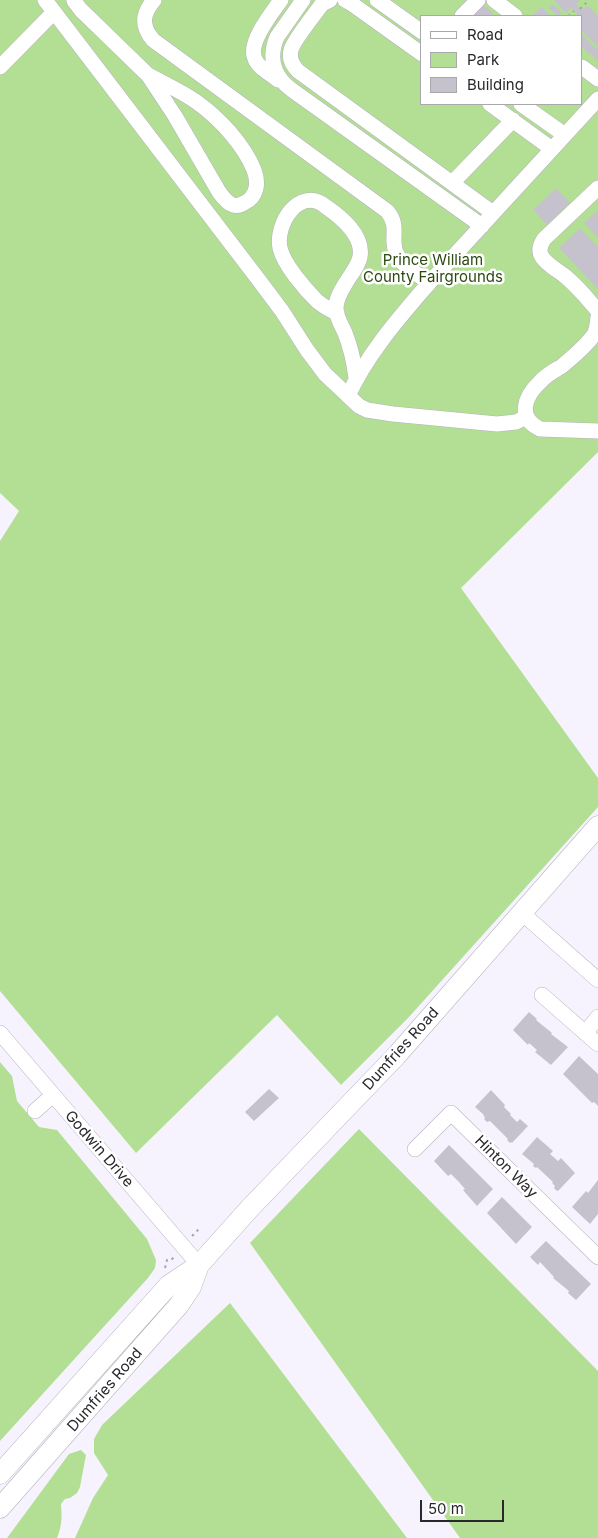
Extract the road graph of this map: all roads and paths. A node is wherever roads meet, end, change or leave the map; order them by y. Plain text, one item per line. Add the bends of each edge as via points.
1 (74, 0) edge
2 (154, 0) edge
3 (281, 0) edge
4 (304, 0) edge
5 (330, 0) edge
6 (345, 0) edge
7 (377, 0) edge
8 (478, 0) edge
9 (494, 0) edge
10 (589, 0) edge
11 (52, 9) edge
12 (580, 9) dead end
13 (574, 11) dead end
14 (463, 15) edge
15 (514, 15) edge
16 (569, 15) edge
17 (420, 31) edge
18 (420, 53) edge
19 (291, 59) junction
20 (273, 61) junction
21 (0, 67) edge
22 (583, 68) edge
23 (148, 75) junction
24 (598, 79) edge
25 (286, 85) junction
26 (598, 99) edge
27 (491, 105) edge
28 (522, 105) edge
29 (513, 120) junction
30 (565, 135) junction
31 (552, 149) junction
32 (452, 183) junction
33 (598, 188) edge
34 (493, 213) junction
35 (482, 226) junction
36 (429, 283) junction
37 (598, 311) edge
38 (336, 313) junction
39 (598, 317) edge
40 (356, 378) junction
41 (348, 396) junction
42 (526, 417) junction
43 (598, 432) edge
44 (598, 826) edge
45 (522, 914) junction
46 (598, 980) edge
47 (542, 995) dead end
48 (598, 1017) edge
49 (0, 1033) edge
50 (585, 1033) junction
51 (598, 1044) edge
52 (53, 1095) junction
53 (36, 1111) dead end
54 (415, 1149) dead end
55 (596, 1252) edge
56 (167, 1260) dead end
57 (171, 1260) dead end
58 (199, 1265) junction
59 (0, 1474) edge
60 (0, 1508) edge

1 - 11 street
1 - 23 street
2 - 36 street via 144,18 153,40 387,211 394,223 396,252 403,263
3 - 25 street via 262,26 254,58
4 - 20 street via 277,37
5 - 19 street via 322,4 291,48
6 - 18 street
7 - 17 street
8 - 14 street
9 - 15 street
10 - 12 path
11 - 21 street
11 - 41 street via 263,285 325,374
13 - 16 path
19 - 20 street
19 - 32 street via 298,71
20 - 25 street via 276,72
22 - 24 street
23 - 23 street via 198,104 235,139 247,156 257,183 249,201 233,205 219,192
25 - 35 street
26 - 30 street
27 - 29 street
28 - 30 street
29 - 31 street
29 - 32 street
30 - 31 street
31 - 34 street
32 - 34 street
33 - 37 street via 544,239 540,251 542,258 566,277
34 - 35 street
35 - 36 street
36 - 40 street
38 - 38 street via 338,298 360,257 360,248 352,230 339,216 322,203 308,200 292,208 285,217 279,238 280,249 287,264 317,301
38 - 40 street via 351,349
39 - 42 street via 594,335 538,383 530,394 525,404
40 - 41 street
41 - 42 street via 367,410 393,414 497,424 516,422
42 - 43 street via 540,430
44 - 45 main road, Dumfries Road
45 - 46 street
45 - 58 main road, Dumfries Road via 396,1056
47 - 50 street
48 - 50 street
49 - 52 street, Godwin Drive
50 - 51 street
52 - 53 street
52 - 58 street, Godwin Drive
54 - 55 street, Hinton Way via 451,1113
56 - 57 path
58 - 59 main road, Dumfries Road via 169,1285
58 - 60 main road, Dumfries Road via 191,1287 179,1305

